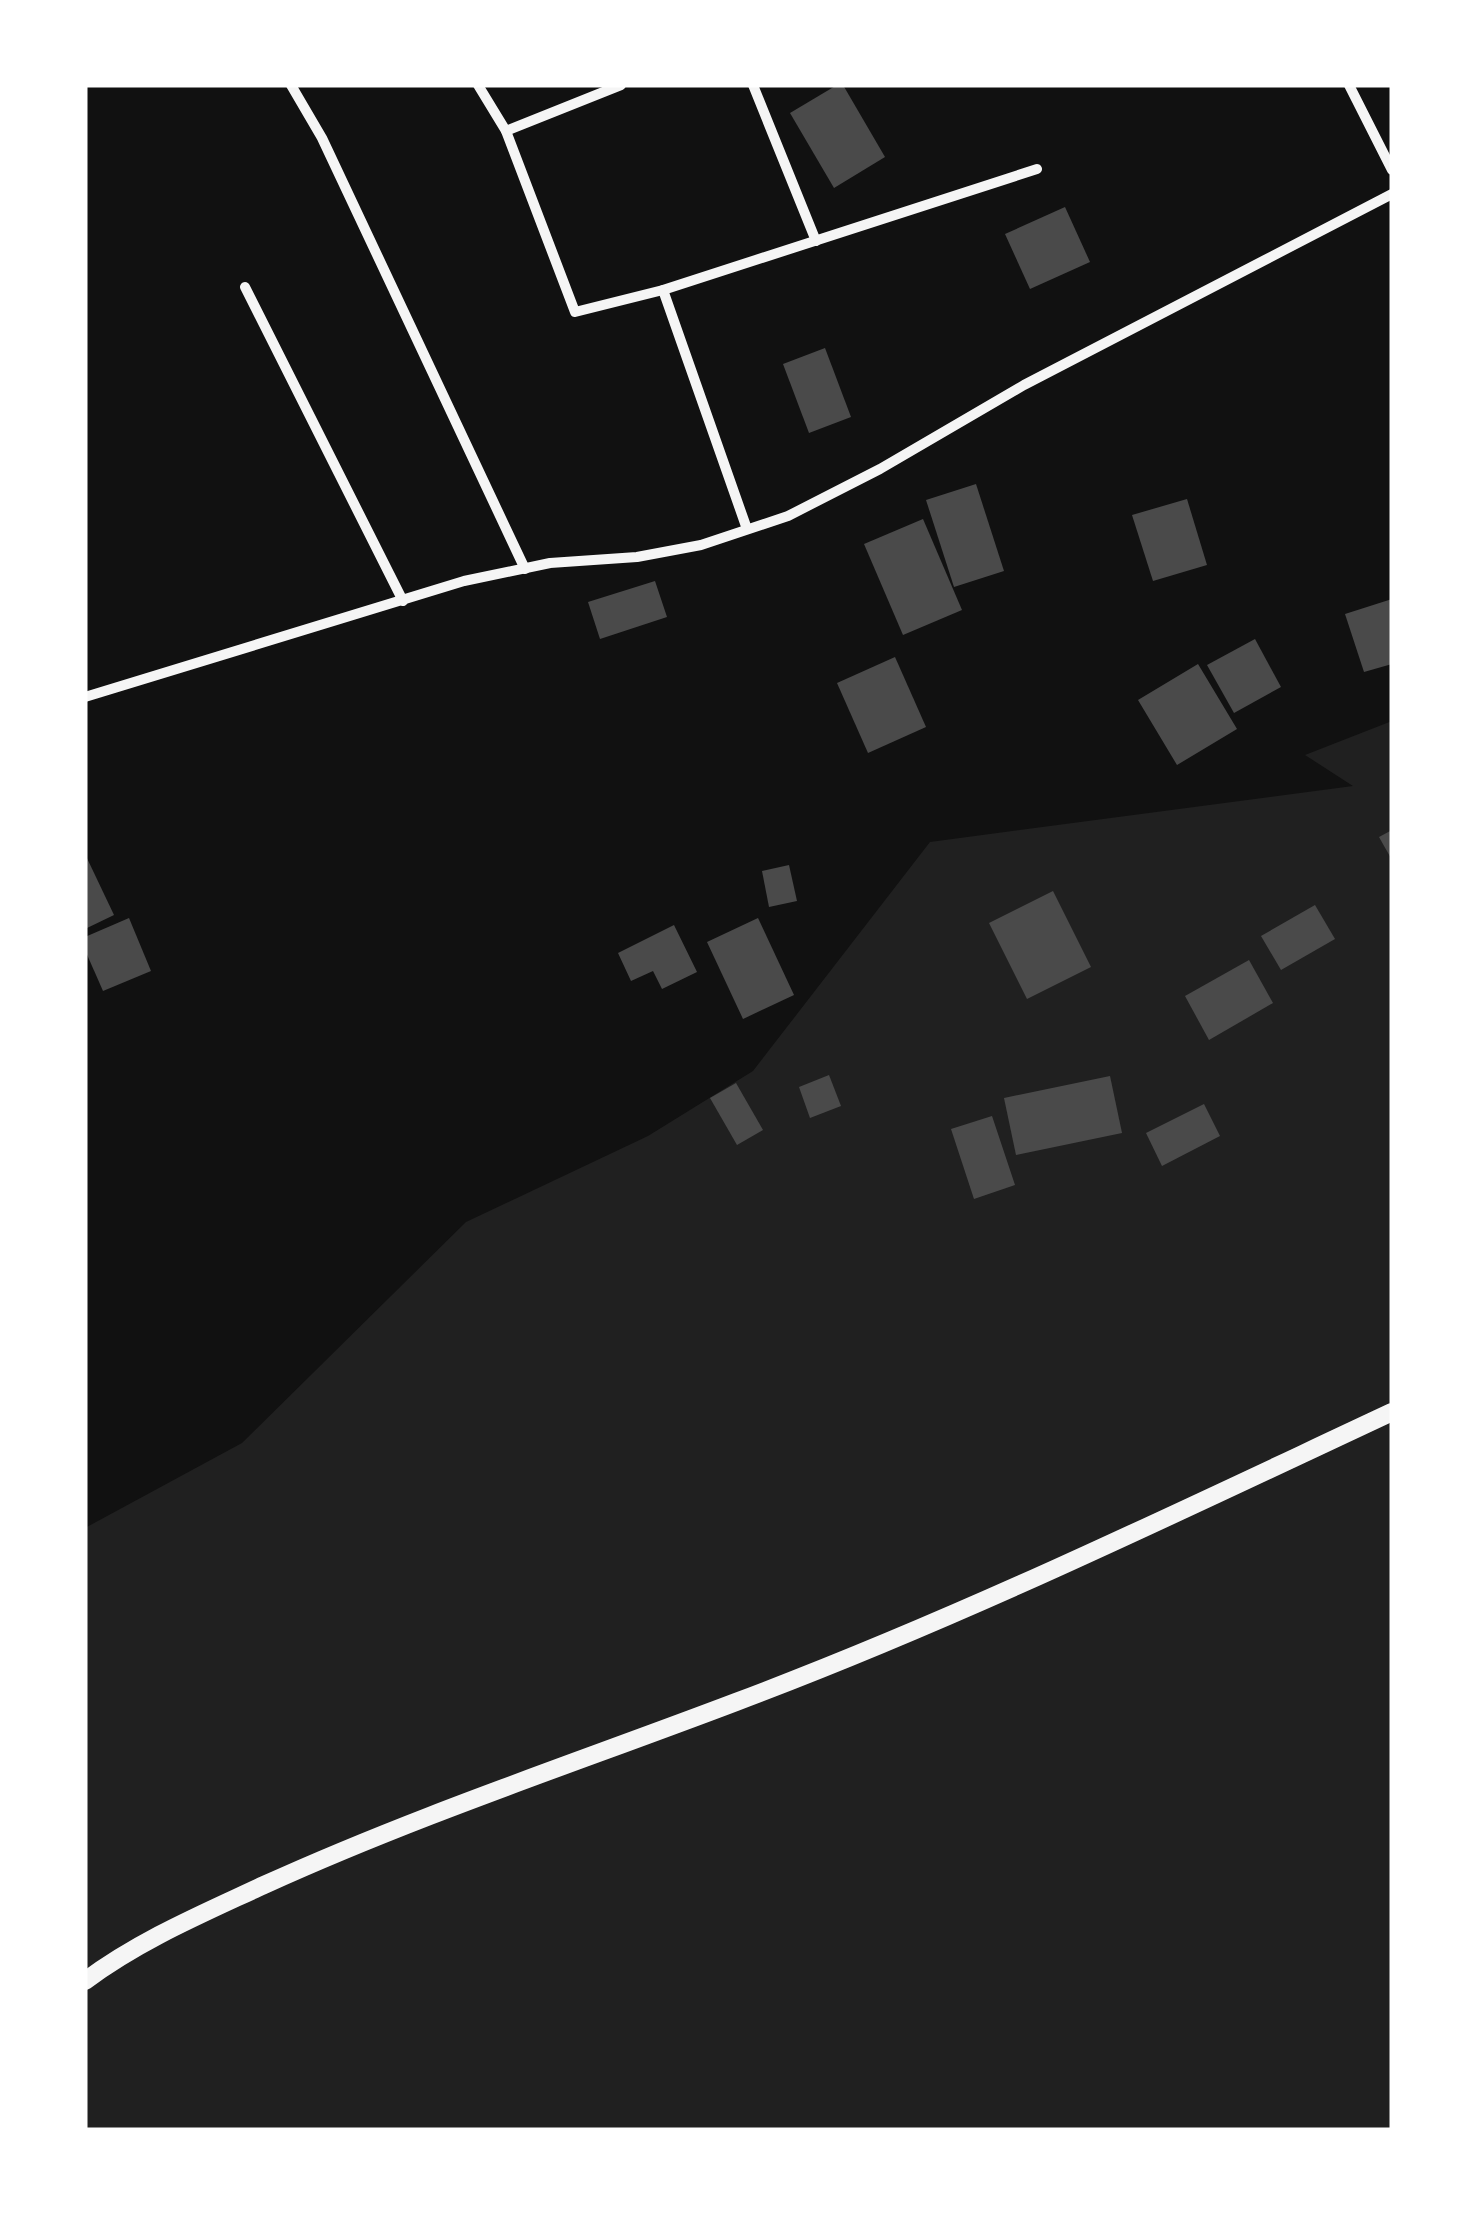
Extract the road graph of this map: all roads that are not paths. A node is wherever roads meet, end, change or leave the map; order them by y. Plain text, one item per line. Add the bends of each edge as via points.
1 (290, 85) edge
2 (478, 85) edge
3 (621, 85) edge
4 (753, 85) edge
5 (1349, 85) edge
6 (506, 131) junction
7 (1037, 169) dead end
8 (1392, 170) edge
9 (1392, 194) edge
10 (816, 241) junction
11 (245, 287) dead end
12 (663, 290) junction
13 (747, 529) junction
14 (525, 569) junction
15 (403, 601) junction
16 (85, 697) edge
17 (1392, 1412) edge
18 (85, 1981) edge

1 - 14 street via 322,138
2 - 6 street
3 - 6 street
4 - 10 street
5 - 8 street
6 - 12 street via 575,312
7 - 10 street
9 - 13 street via 788,516
10 - 12 street
11 - 15 street
12 - 13 street
13 - 14 street via 637,557
14 - 15 street
15 - 16 street
17 - 18 street via 900,1636 352,1846 150,1938

